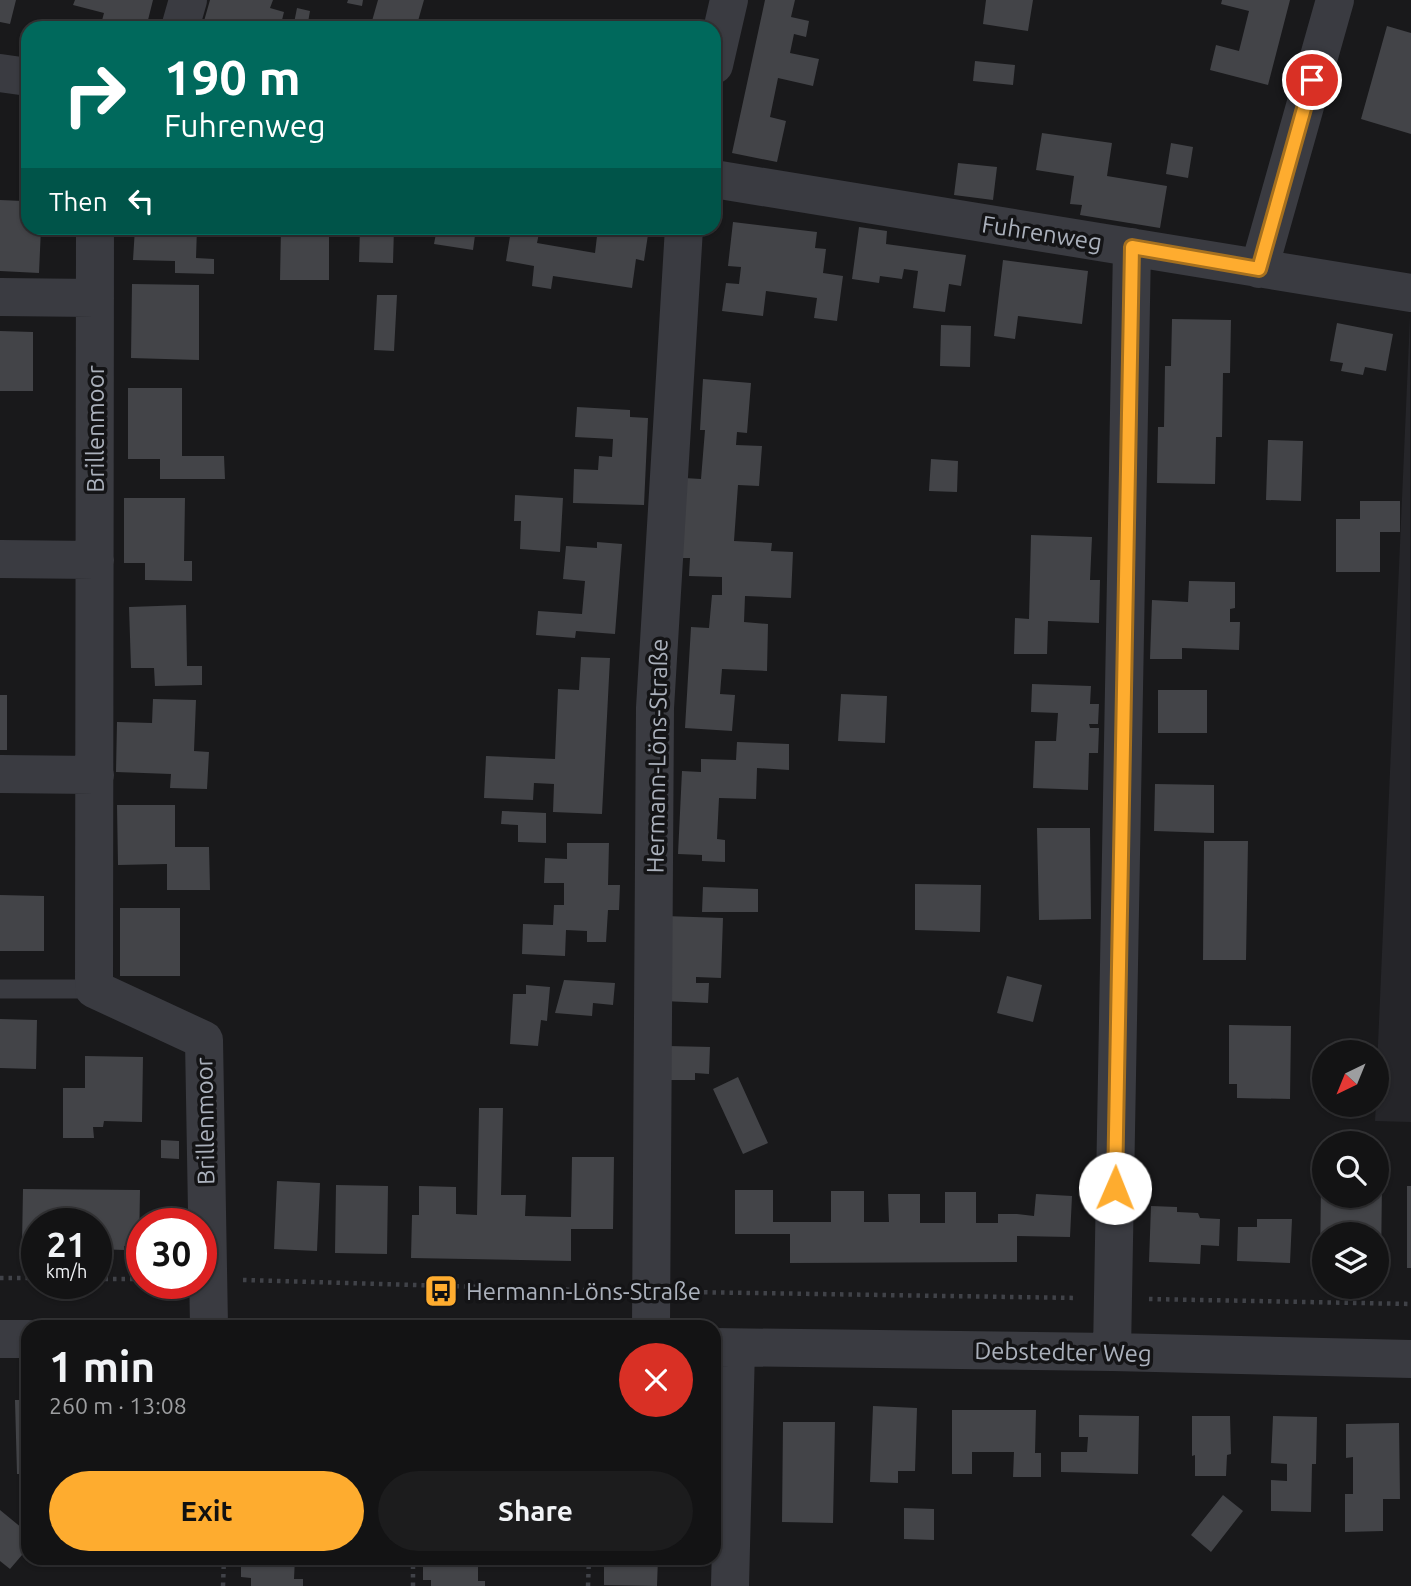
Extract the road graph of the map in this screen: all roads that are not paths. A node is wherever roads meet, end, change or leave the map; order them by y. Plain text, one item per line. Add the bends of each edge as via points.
1 (188, 0) edge
2 (729, 0) edge
3 (1335, 0) edge
4 (182, 21) edge
5 (721, 35) edge
6 (0, 73) edge
7 (21, 76) edge
8 (721, 180) edge
9 (95, 235) edge
10 (684, 235) edge
11 (1132, 247) junction
12 (1259, 269) junction
13 (1411, 293) edge
14 (0, 297) edge
15 (95, 298) junction
16 (0, 559) edge
17 (95, 560) junction
18 (0, 774) edge
19 (95, 775) junction
20 (0, 989) edge
21 (94, 989) junction
22 (652, 1309) edge
23 (209, 1320) edge
24 (0, 1339) edge
25 (21, 1339) edge
26 (725, 1347) edge
27 (1112, 1352) junction
28 (1411, 1359) edge
29 (730, 1586) edge

1 - 4 street
2 - 5 street
3 - 12 street
6 - 7 street
8 - 11 street, Fuhrenweg
9 - 15 street, Brillenmoor
10 - 22 street, Hermann-Löns-Straße via 655,708
11 - 12 street, Fuhrenweg
11 - 27 street
12 - 13 street, Fuhrenweg
14 - 15 street
15 - 17 street, Brillenmoor
16 - 17 street
17 - 19 street, Brillenmoor
18 - 19 street
19 - 21 street, Brillenmoor
20 - 21 lane
21 - 23 street, Brillenmoor via 204,1040
24 - 25 street
26 - 27 street, Debstedter Weg
26 - 29 street
27 - 28 street, Debstedter Weg

